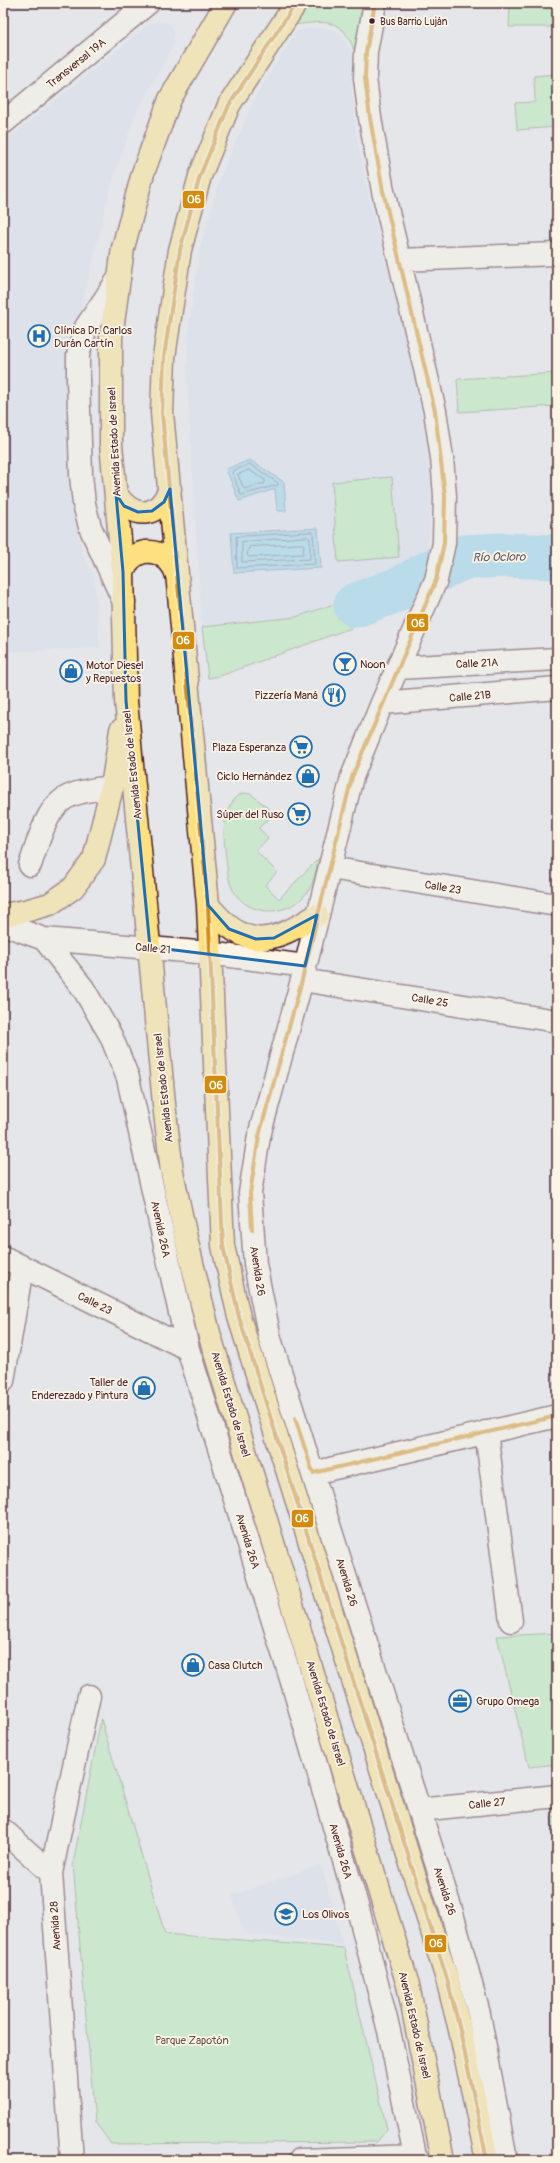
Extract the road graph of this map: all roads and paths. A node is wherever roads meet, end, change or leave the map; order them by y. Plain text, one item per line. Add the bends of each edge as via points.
1 (148, 3) edge
2 (226, 3) edge
3 (296, 3) edge
4 (375, 3) edge
5 (3, 123) edge
6 (557, 254) edge
7 (400, 260) junction
8 (119, 278) junction
9 (170, 489) junction
10 (116, 494) junction
11 (123, 572) junction
12 (177, 579) junction
13 (124, 602) junction
14 (557, 658) edge
15 (398, 668) junction
16 (557, 688) edge
17 (126, 701) junction
18 (382, 703) junction
19 (112, 787) junction
20 (30, 865) dead end
21 (330, 868) junction
22 (208, 905) junction
23 (557, 906) edge
24 (3, 915) edge
25 (317, 915) junction
26 (3, 924) edge
27 (44, 939) junction
28 (150, 947) junction
29 (209, 953) junction
30 (304, 973) junction
31 (557, 1021) edge
32 (3, 1257) edge
33 (22, 1268) junction
34 (188, 1349) junction
35 (3, 1381) edge
36 (557, 1416) edge
37 (486, 1432) junction
38 (313, 1473) junction
39 (511, 1621) dead end
40 (89, 1696) dead end
41 (557, 1796) edge
42 (418, 1810) junction
43 (3, 1830) edge
44 (51, 1873) junction
45 (416, 2158) edge
46 (72, 2160) edge
47 (300, 2160) edge
48 (443, 2160) edge
49 (487, 2160) edge
50 (506, 2160) edge

1 - 5 street, Transversal 19A
2 - 8 main road, Avenida Estado de Israel via 170,99 143,173 123,248
3 - 9 main road via 229,105 200,176 180,250 164,357 162,413
4 - 7 street, Avenida 26 via 366,52 365,78 383,191
6 - 7 street
7 - 15 street, Avenida 26 via 435,411 442,458 444,543 436,580
8 - 10 main road, Avenida Estado de Israel via 110,338 111,444
8 - 13 street via 86,327 78,355 78,379 80,476 84,504 90,527
9 - 10 main road via 164,502 152,511 138,512 124,506
9 - 12 main road
10 - 11 main road, Avenida Estado de Israel
11 - 12 main road via 129,560 140,553 153,552 166,556 174,566
11 - 13 main road, Avenida Estado de Israel
12 - 22 main road
13 - 17 main road, Avenida Estado de Israel
14 - 15 street, Calle 21A
15 - 18 street, Avenida 26
16 - 18 street, Calle 21B
17 - 19 main road
17 - 28 main road, Avenida Estado de Israel
18 - 21 street, Avenida 26 via 352,778
19 - 20 street via 72,794 61,800 45,822
19 - 24 main road via 94,859 73,888 50,904
21 - 23 street, Calle 23
21 - 25 street, Avenida 26
22 - 25 main road via 229,929 256,939 274,938 292,932
22 - 29 main road
25 - 30 street, Avenida 26
26 - 27 street, Calle 21
27 - 28 street, Calle 21
27 - 34 street, Avenida 26A via 83,988 111,1036 128,1078
28 - 29 street, Calle 21
28 - 48 main road, Avenida Estado de Israel via 165,1119 172,1172 186,1238 211,1341 408,1985
29 - 30 street, Calle 21
29 - 49 main road via 224,1254 242,1324 447,1979
30 - 31 street, Calle 25
30 - 38 street, Avenida 26 via 259,1136 250,1193 255,1264 270,1339
32 - 33 street, Calle 23
33 - 34 street, Calle 23
33 - 35 street
34 - 45 street, Avenida 26A via 358,1909 389,2031
36 - 37 street
37 - 38 street
37 - 39 street
38 - 42 street, Avenida 26
40 - 44 street, Avenida 28
41 - 42 street, Calle 27
42 - 50 street, Avenida 26 via 466,1964
43 - 44 street
44 - 46 street, Avenida 28
45 - 47 street

